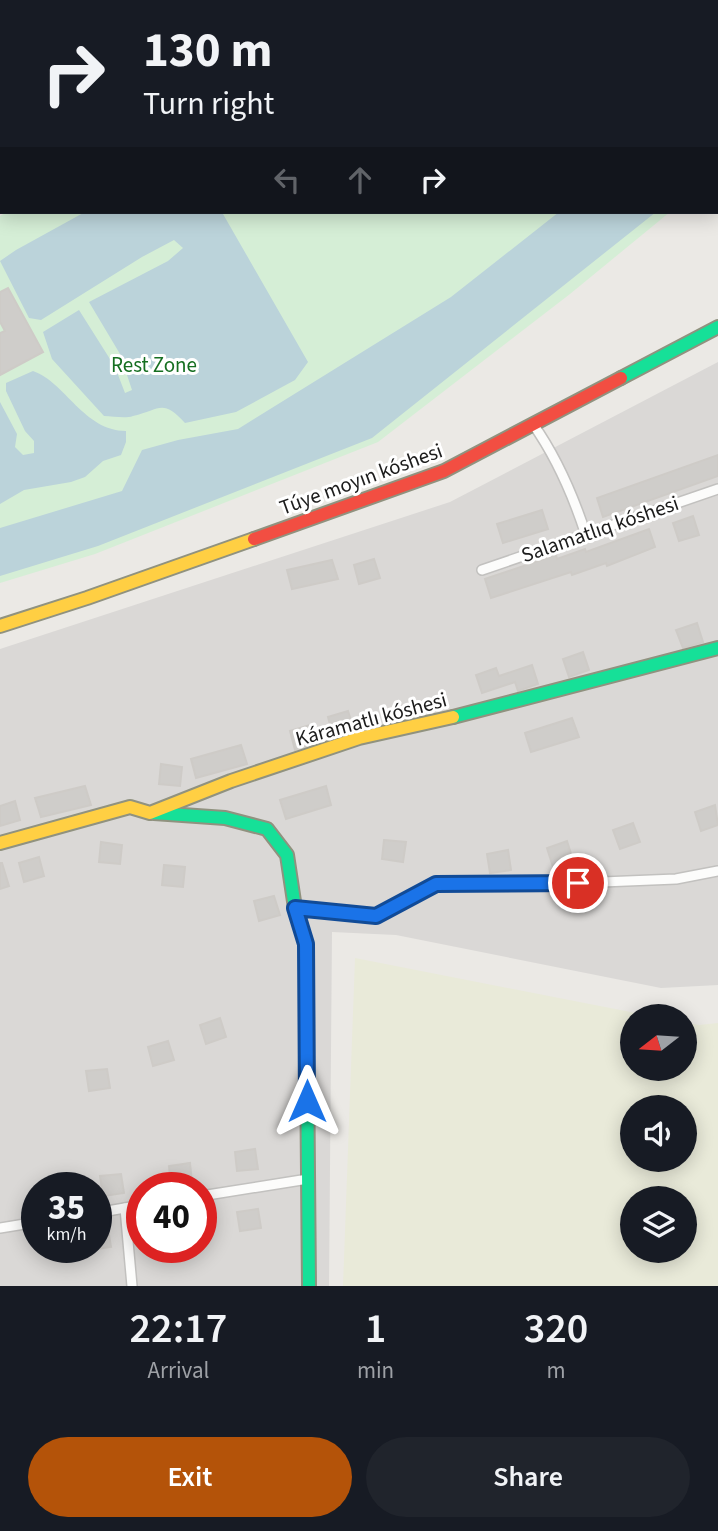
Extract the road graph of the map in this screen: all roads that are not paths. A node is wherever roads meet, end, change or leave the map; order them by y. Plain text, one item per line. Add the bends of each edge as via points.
1 (718, 327) edge
2 (533, 424) junction
3 (718, 489) edge
4 (586, 535) junction
5 (482, 570) dead end
6 (0, 626) edge
7 (718, 648) edge
8 (150, 813) junction
9 (0, 844) edge
10 (718, 871) edge
11 (295, 908) junction
12 (307, 1179) junction
13 (217, 1193) edge
14 (125, 1208) joint
15 (112, 1210) edge
16 (21, 1225) edge
17 (0, 1228) edge
18 (132, 1286) edge
19 (309, 1286) edge

1 - 2 street, Túye moyın kóshesi
2 - 4 street via 573,495
2 - 6 street, Túye moyın kóshesi via 443,471
3 - 4 street, Salamatlıq kóshesi
4 - 5 street, Salamatlıq kóshesi
7 - 8 street, Káramatlı kóshesi via 359,738
8 - 9 street, Káramatlı kóshesi via 130,807
8 - 11 street via 225,818 267,829 287,855
10 - 11 street via 676,879 436,884 376,916
11 - 12 street via 306,944
12 - 13 street
12 - 19 street
14 - 15 street
14 - 18 street
16 - 17 street

